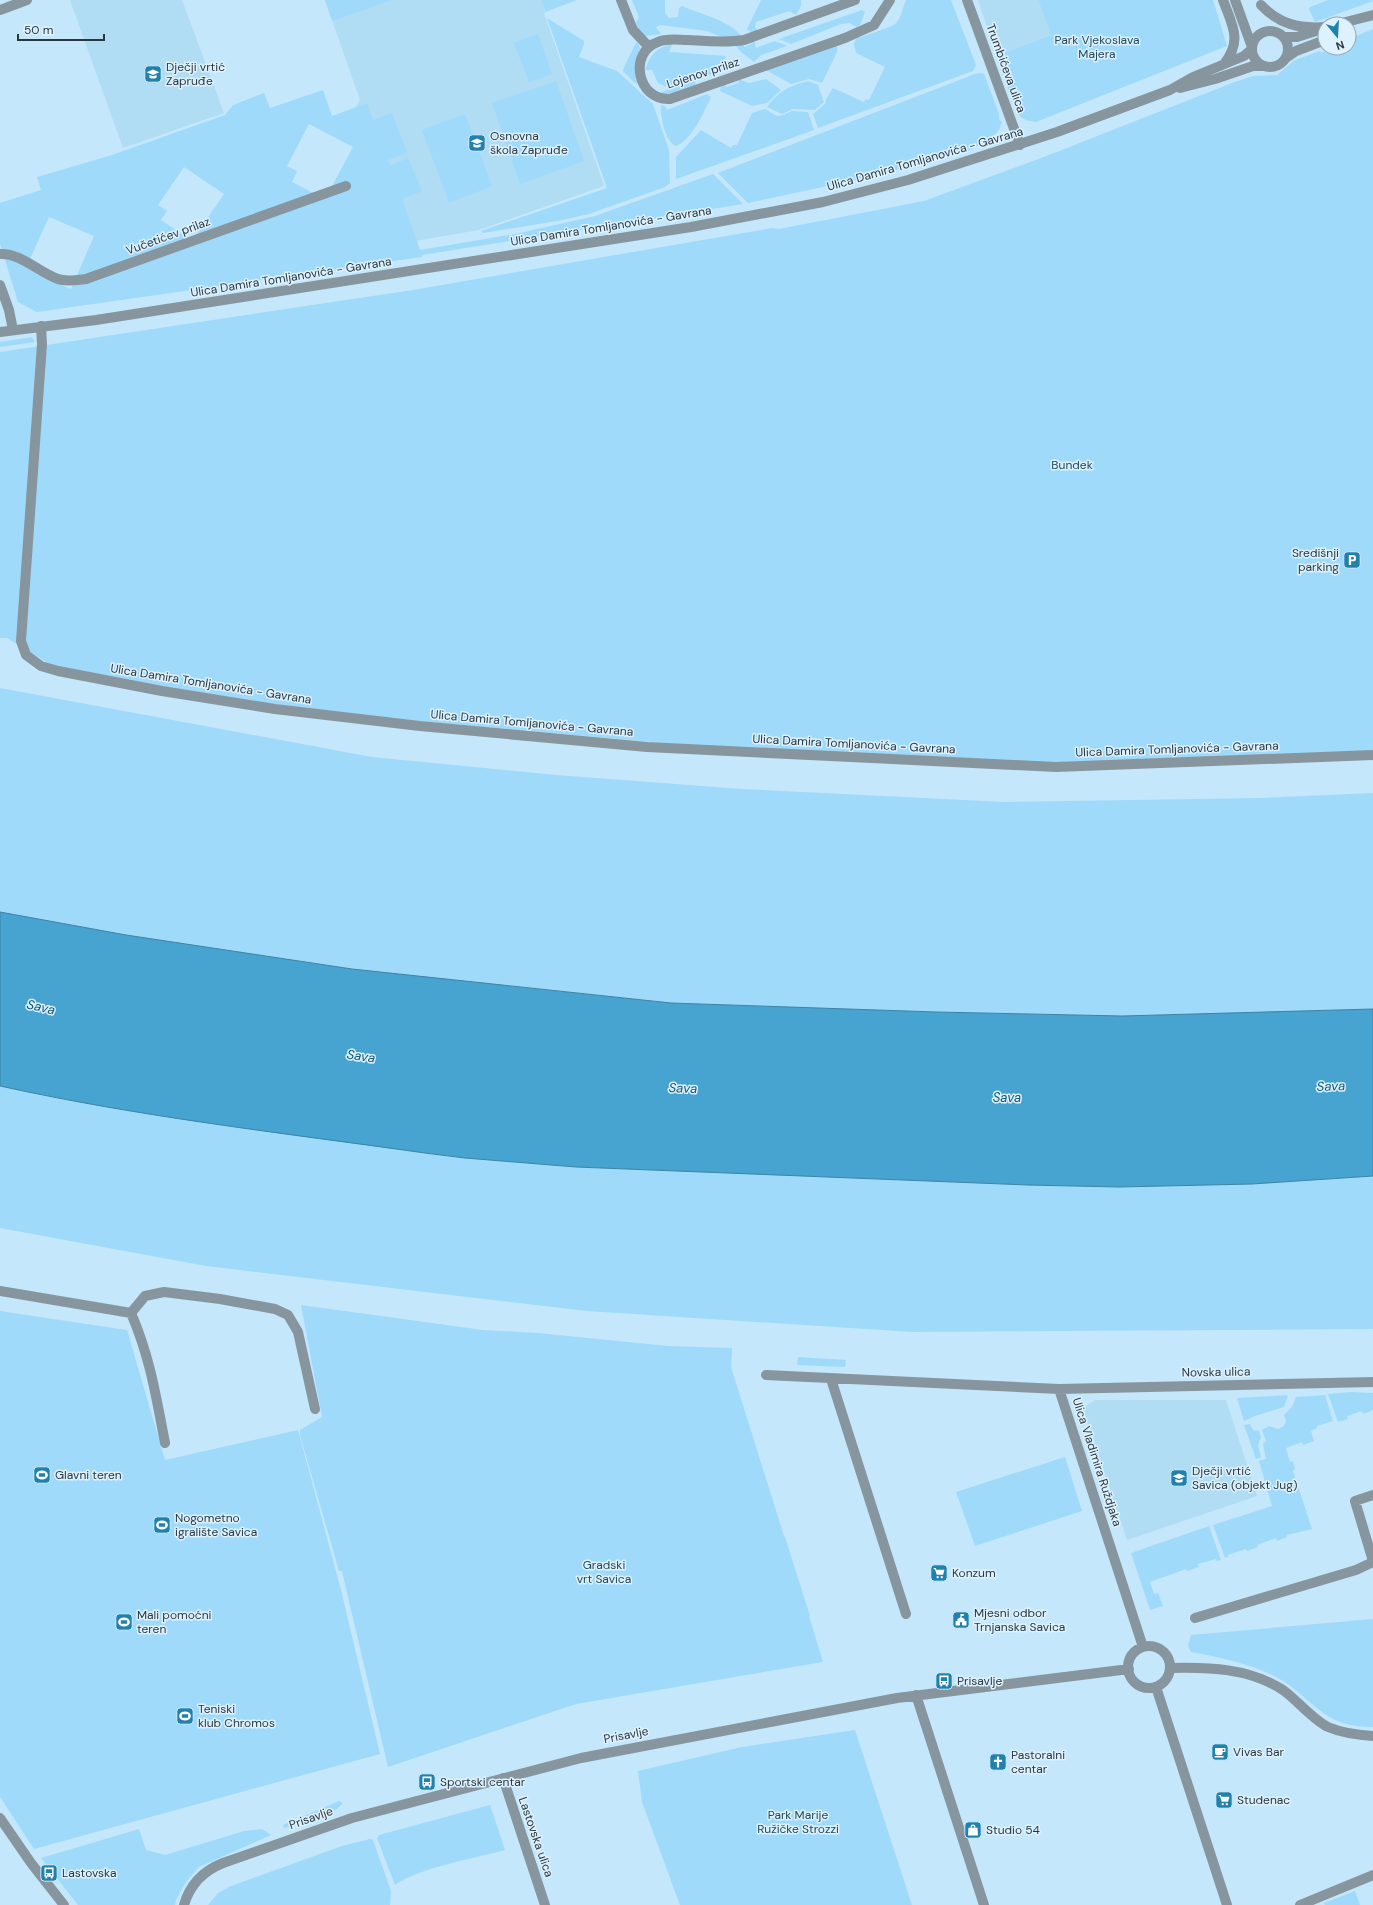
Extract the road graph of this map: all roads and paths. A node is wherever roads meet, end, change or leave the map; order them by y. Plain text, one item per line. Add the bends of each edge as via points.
1 (27, 0) edge
2 (620, 0) edge
3 (855, 0) edge
4 (890, 0) edge
5 (967, 0) edge
6 (1223, 0) edge
7 (1235, 0) edge
8 (1260, 2) edge
9 (0, 10) edge
10 (1373, 15) edge
11 (1362, 19) junction
12 (1357, 20) edge
13 (1357, 22) edge
14 (1317, 28) edge
15 (1317, 31) edge
16 (1280, 35) junction
17 (1317, 43) edge
18 (649, 47) junction
19 (1252, 48) junction
20 (1286, 58) junction
21 (1224, 64) junction
22 (1262, 66) junction
23 (1170, 90) junction
24 (1020, 145) junction
25 (346, 186) dead end
26 (0, 254) edge
27 (0, 285) edge
28 (41, 326) junction
29 (13, 330) junction
30 (0, 332) edge
31 (1373, 755) edge
32 (0, 1291) edge
33 (131, 1313) junction
34 (766, 1375) dead end
35 (831, 1379) junction
36 (1373, 1382) edge
37 (1059, 1389) junction
38 (315, 1409) dead end
39 (165, 1443) dead end
40 (1373, 1495) edge
41 (1373, 1561) edge
42 (906, 1614) dead end
43 (1195, 1618) dead end
44 (1144, 1647) junction
45 (1170, 1668) junction
46 (1129, 1669) junction
47 (1156, 1687) junction
48 (916, 1695) junction
49 (1373, 1736) edge
50 (503, 1778) junction
51 (0, 1818) edge
52 (1373, 1875) edge
53 (64, 1905) edge
54 (184, 1905) edge
55 (545, 1905) edge
56 (984, 1905) edge
57 (1227, 1905) edge
58 (1300, 1905) edge

1 - 9 street
2 - 18 street via 633,30
3 - 18 street, Lojenov prilaz via 744,40 663,40
4 - 18 street, Lojenov prilaz via 874,25 846,38 670,99 661,100 655,97 643,85 640,66
5 - 24 street, Trumbićeva ulica
6 - 21 street via 1235,38 1233,51
7 - 19 street
8 - 14 street via 1273,16 1286,24
8 - 16 street via 1269,24
10 - 11 street
11 - 12 street
11 - 13 street
15 - 16 street via 1297,37
16 - 19 street via 1265,32 1260,34
16 - 20 street via 1288,46
17 - 20 street
19 - 21 street, Ulica Damira Tomljanovića - Gavrana via 1244,56
19 - 22 street via 1256,61
20 - 22 street via 1278,65
21 - 23 street, Ulica Damira Tomljanovića - Gavrana
22 - 23 street, Ulica Damira Tomljanovića - Gavrana via 1253,66
23 - 24 street, Ulica Damira Tomljanovića - Gavrana
24 - 28 street, Ulica Damira Tomljanovića - Gavrana via 875,189 751,217 165,310
25 - 26 street, Vučetićev prilaz via 86,279 58,279 13,256
27 - 29 street
28 - 29 street, Ulica Damira Tomljanovića - Gavrana
28 - 31 street, Ulica Damira Tomljanovića - Gavrana via 42,344 22,641 26,655 41,666 162,692 275,708 420,726 648,747 1056,767
29 - 30 street, Ulica Damira Tomljanovića - Gavrana
32 - 33 street
33 - 38 street via 145,1296 164,1292 275,1309 288,1315 298,1332
33 - 39 street via 151,1368
34 - 35 street, Ulica Vladimira Ruždjaka
35 - 37 street, Ulica Vladimira Ruždjaka
35 - 42 street
36 - 37 street, Novska ulica
37 - 44 street, Ulica Vladimira Ruždjaka
40 - 41 street via 1355,1501
41 - 43 street via 1356,1570
44 - 45 street via 1162,1651 1167,1656
44 - 46 street via 1132,1656
45 - 47 street via 1166,1680
45 - 49 street via 1232,1670 1252,1676 1282,1690 1328,1726 1348,1733
46 - 47 street via 1130,1676 1138,1685
46 - 48 street, Prisavlje
47 - 57 street
48 - 50 street, Prisavlje via 612,1751
48 - 56 street
50 - 54 street, Prisavlje via 352,1818 223,1863 199,1878 192,1886
50 - 55 street, Lastovska ulica
51 - 53 street
52 - 58 street

